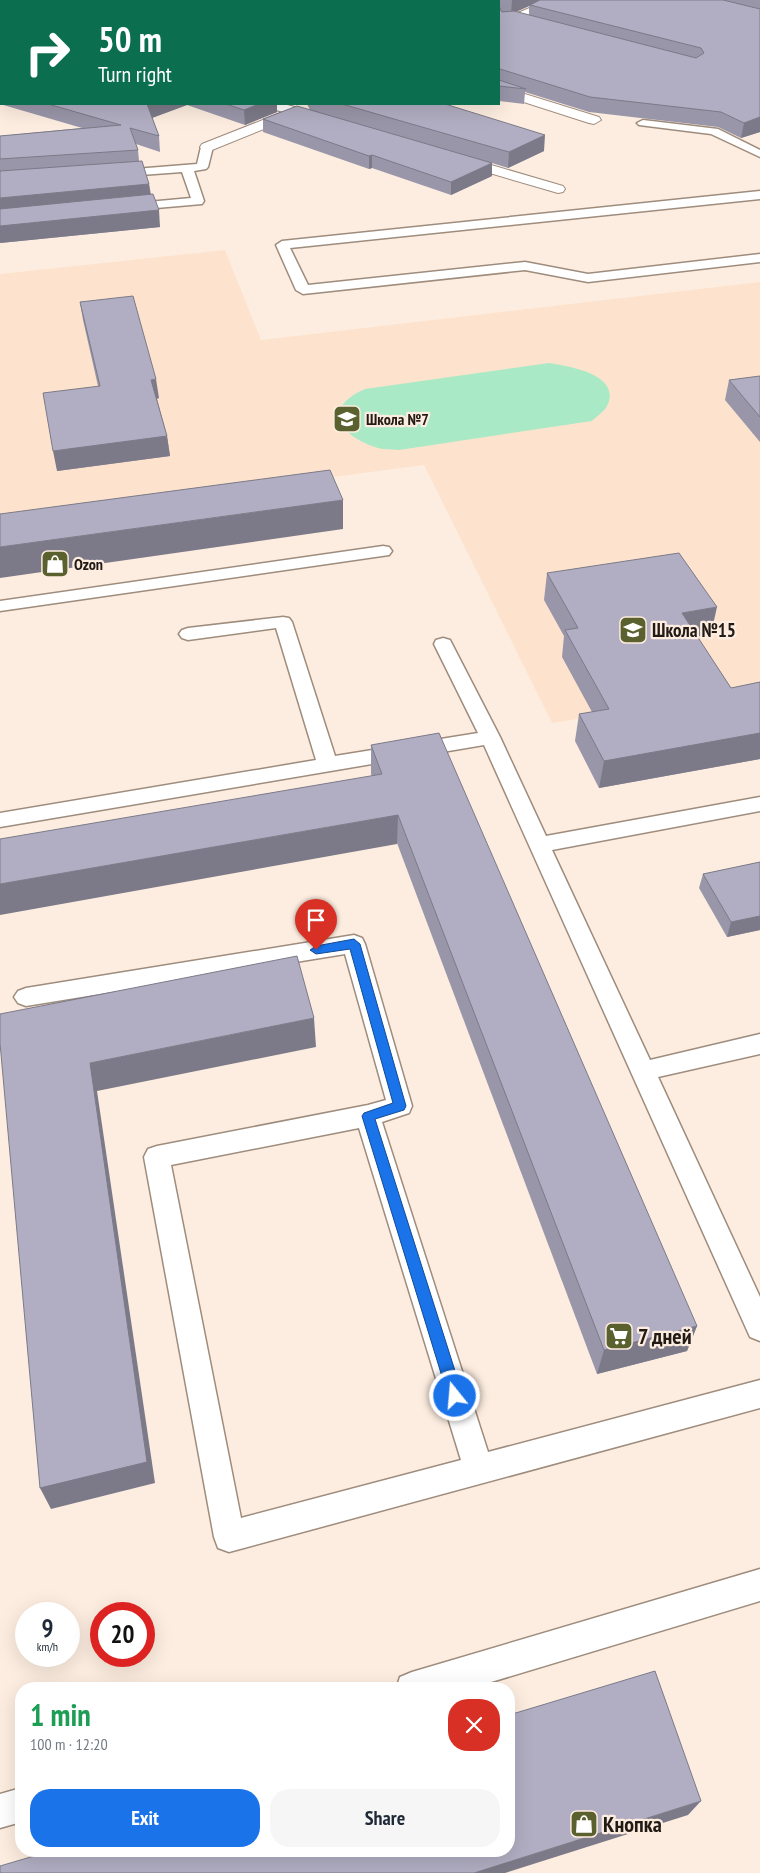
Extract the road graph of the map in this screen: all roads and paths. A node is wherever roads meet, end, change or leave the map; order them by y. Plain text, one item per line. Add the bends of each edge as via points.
1 (558, 0) edge
2 (500, 16) edge
3 (511, 19) junction
4 (500, 24) edge
5 (531, 24) edge
6 (500, 90) edge
7 (274, 105) edge
8 (313, 105) edge
9 (296, 112) junction
10 (594, 120) edge
11 (333, 123) edge
12 (643, 123) edge
13 (207, 147) joint
14 (760, 154) edge
15 (446, 156) edge
16 (188, 168) junction
17 (99, 174) edge
18 (558, 189) dead end
19 (760, 195) edge
20 (109, 209) edge
21 (760, 258) edge
22 (384, 551) dead end
23 (0, 606) edge
24 (188, 634) dead end
25 (443, 644) dead end
26 (490, 737) junction
27 (328, 765) junction
28 (760, 804) edge
29 (0, 820) edge
30 (540, 845) junction
31 (26, 997) dead end
32 (760, 1044) edge
33 (643, 1071) junction
34 (368, 1116) junction
35 (760, 1328) edge
36 (760, 1394) edge
37 (479, 1470) junction
38 (760, 1585) edge
39 (435, 1682) edge
40 (15, 1807) edge
41 (0, 1811) edge

1 - 3 street
2 - 3 street
3 - 4 street
3 - 5 street
6 - 10 street
7 - 9 street
8 - 9 street
9 - 11 street
9 - 13 street
12 - 14 lane via 714,131
13 - 16 lane via 202,167
15 - 18 street
16 - 17 lane
16 - 20 lane via 198,201
19 - 21 lane via 282,245 303,290 525,266 588,278
22 - 23 lane
24 - 27 lane via 283,622
25 - 26 lane
26 - 27 lane
26 - 30 lane
27 - 29 lane
28 - 30 lane
30 - 33 lane
31 - 34 lane via 354,944 400,1106
32 - 33 lane
33 - 35 lane
34 - 37 lane
34 - 37 lane via 157,1157 229,1537
36 - 37 lane
38 - 39 lane
40 - 41 lane

